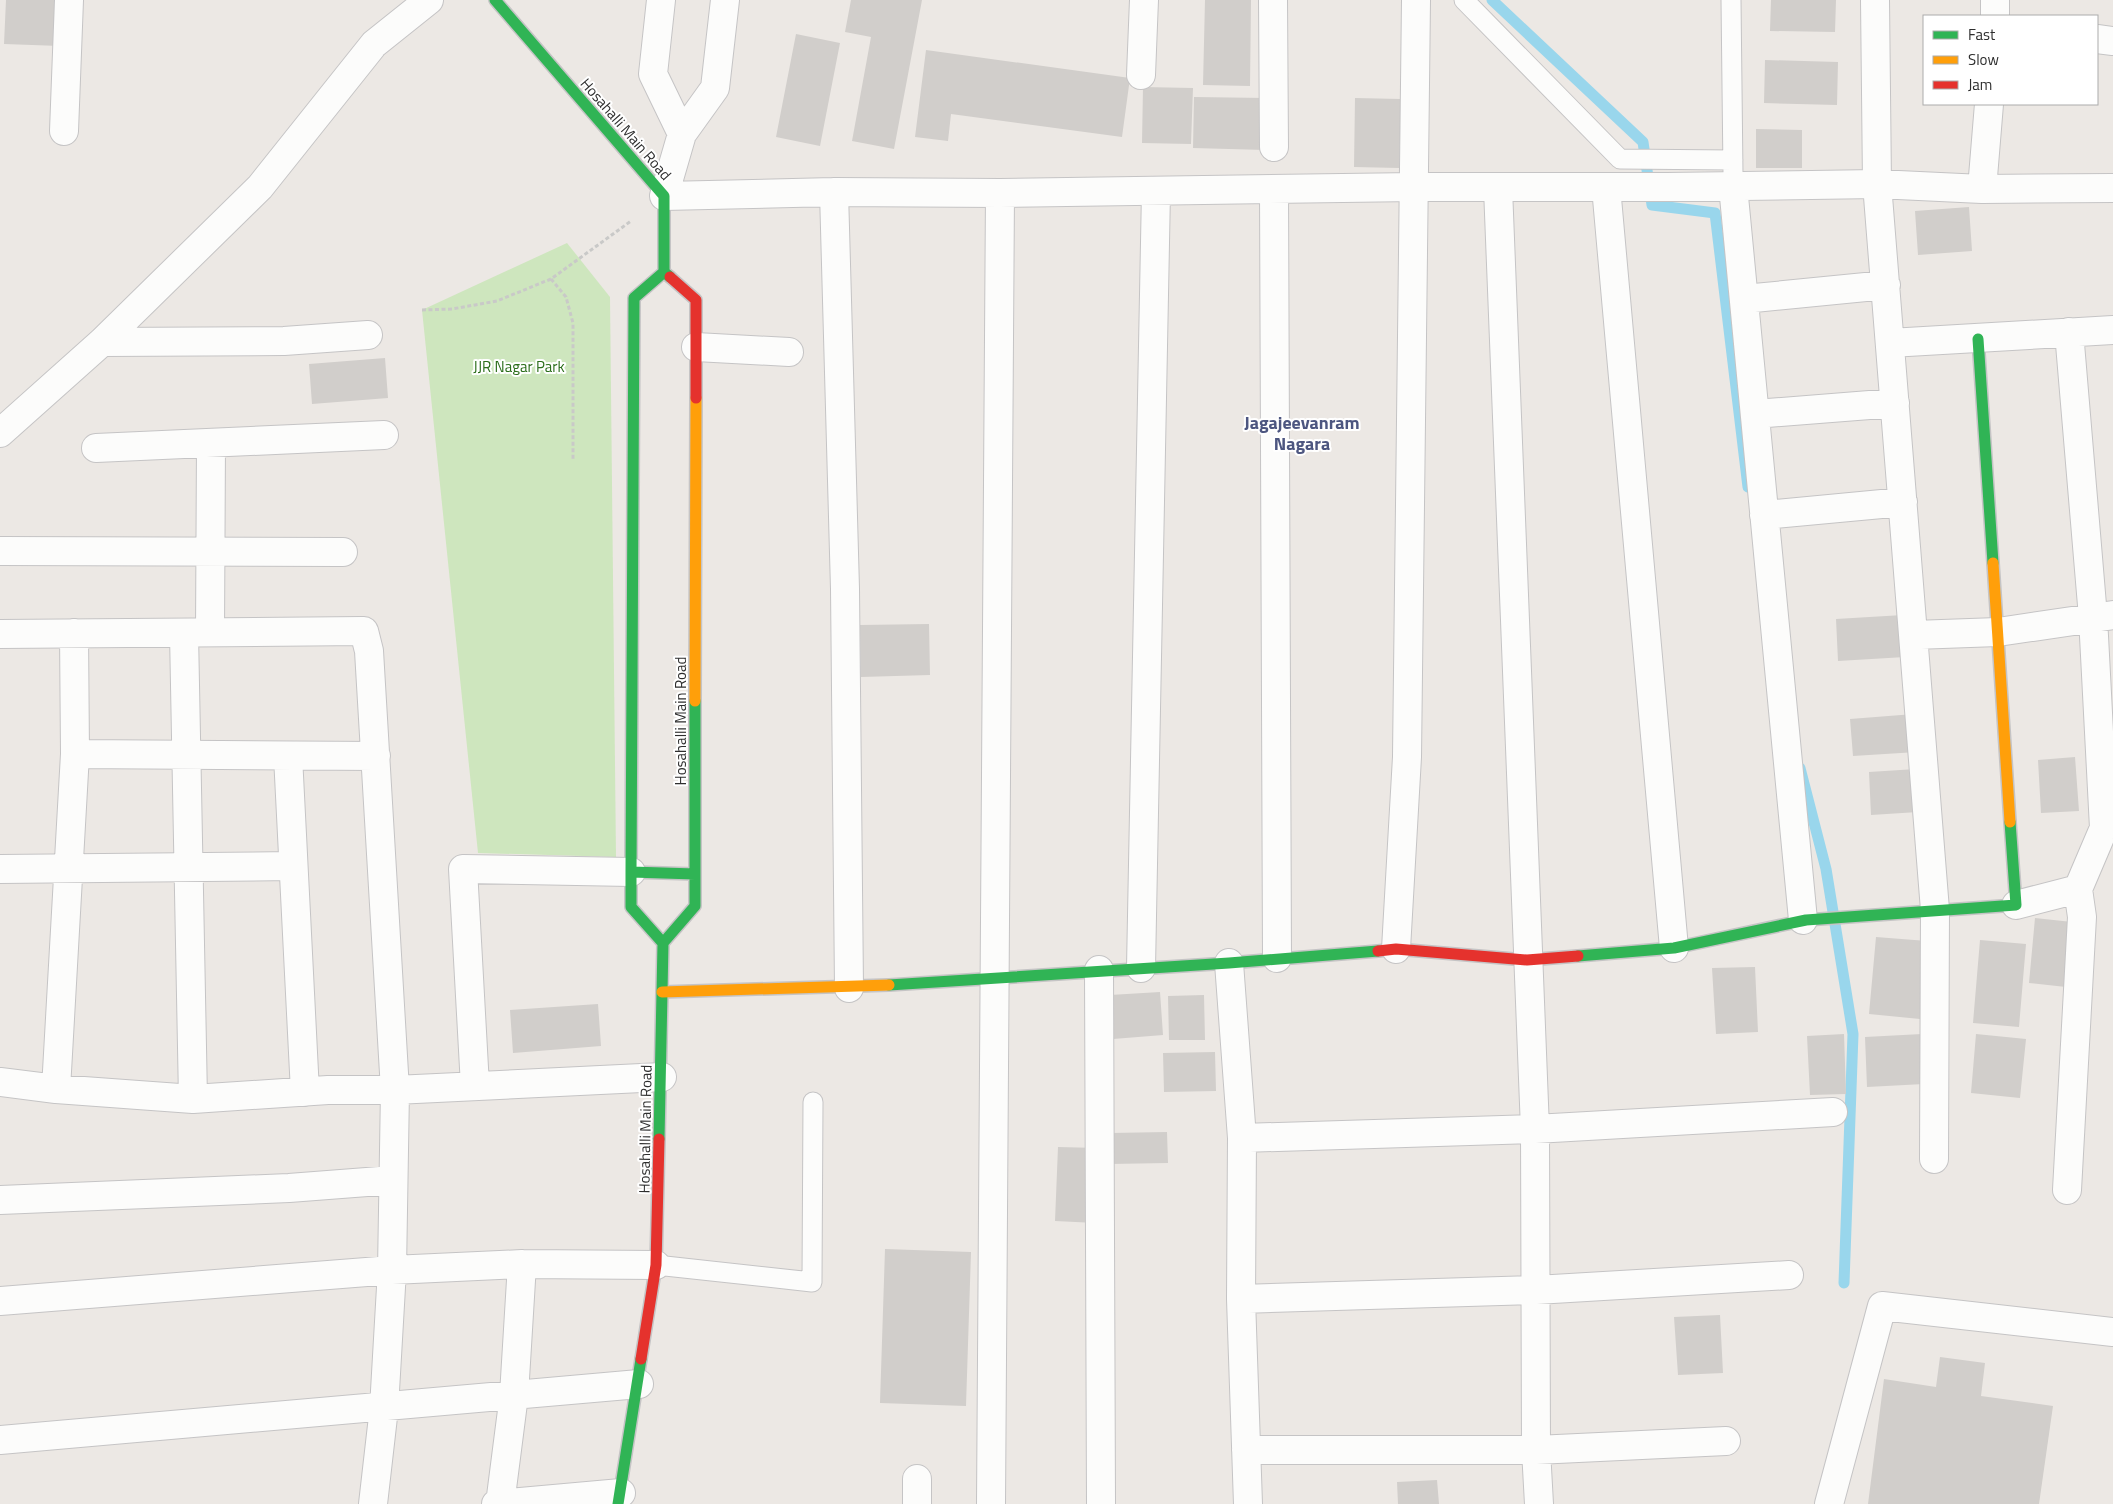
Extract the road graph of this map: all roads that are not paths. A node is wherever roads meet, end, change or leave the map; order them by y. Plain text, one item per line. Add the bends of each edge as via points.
1 (69, 0) edge
2 (429, 0) edge
3 (495, 0) edge
4 (661, 0) edge
5 (725, 0) edge
6 (1144, 0) edge
7 (1274, 0) edge
8 (1416, 0) edge
9 (1464, 0) edge
10 (1731, 0) edge
11 (1875, 0) edge
12 (1995, 0) edge
13 (1995, 15) edge
14 (2098, 40) edge
15 (2113, 41) edge
16 (1141, 75) dead end
17 (1989, 105) edge
18 (64, 131) dead end
19 (682, 134) junction
20 (1274, 147) dead end
21 (1733, 173) junction
22 (1877, 184) junction
23 (1415, 187) junction
24 (1619, 187) junction
25 (1498, 188) junction
26 (2113, 188) edge
27 (1982, 189) junction
28 (1274, 190) junction
29 (1156, 191) junction
30 (834, 192) junction
31 (1000, 193) junction
32 (664, 196) junction
33 (664, 272) junction
34 (1886, 285) junction
35 (1744, 299) junction
36 (2113, 330) edge
37 (2069, 332) junction
38 (368, 335) dead end
39 (1978, 338) junction
40 (102, 342) junction
41 (1890, 343) junction
42 (696, 347) junction
43 (789, 352) dead end
44 (1895, 403) junction
45 (1755, 414) junction
46 (0, 433) edge
47 (384, 435) dead end
48 (211, 444) junction
49 (96, 448) dead end
50 (1903, 502) junction
51 (1764, 516) junction
52 (211, 550) junction
53 (0, 551) edge
54 (343, 552) dead end
55 (2103, 616) edge
56 (197, 632) junction
57 (1998, 632) junction
58 (0, 634) edge
59 (74, 634) junction
60 (1914, 635) junction
61 (75, 754) junction
62 (187, 755) junction
63 (288, 756) junction
64 (376, 756) junction
65 (2108, 821) edge
66 (293, 866) junction
67 (189, 867) junction
68 (68, 868) junction
69 (0, 869) edge
70 (631, 872) junction
71 (695, 874) junction
72 (2078, 888) junction
73 (2016, 905) junction
74 (1935, 910) junction
75 (1810, 919) junction
76 (663, 943) junction
77 (1674, 948) junction
78 (1396, 949) junction
79 (1278, 958) junction
80 (1526, 960) junction
81 (1229, 963) junction
82 (1141, 968) junction
83 (1099, 970) junction
84 (996, 978) junction
85 (848, 988) junction
86 (662, 992) junction
87 (662, 1077) junction
88 (0, 1082) edge
89 (474, 1086) junction
90 (56, 1089) junction
91 (395, 1090) junction
92 (305, 1092) junction
93 (193, 1099) junction
94 (813, 1102) dead end
95 (1833, 1112) dead end
96 (1535, 1129) junction
97 (1242, 1138) junction
98 (1934, 1159) dead end
99 (393, 1180) junction
100 (2067, 1190) dead end
101 (0, 1200) edge
102 (522, 1264) junction
103 (656, 1265) junction
104 (392, 1270) junction
105 (1789, 1275) dead end
106 (1536, 1290) junction
107 (1241, 1299) junction
108 (0, 1301) edge
109 (2113, 1332) edge
110 (639, 1384) junction
111 (514, 1395) junction
112 (384, 1408) junction
113 (0, 1440) edge
114 (1726, 1441) dead end
115 (1246, 1450) junction
116 (1536, 1450) junction
117 (620, 1499) edge
118 (373, 1504) edge
119 (499, 1504) edge
120 (991, 1504) edge
121 (1101, 1504) edge
122 (1248, 1504) edge
123 (1539, 1504) edge
124 (1830, 1504) edge

1 - 18 street
2 - 40 street via 374,44 260,187
3 - 32 street, Hosahalli Main Road
4 - 19 street via 653,74
5 - 19 street via 715,88
6 - 16 street
7 - 20 street
8 - 23 street
9 - 21 lane via 1620,159 1663,159
10 - 21 lane
11 - 22 street
12 - 13 street
14 - 15 street
17 - 27 street
19 - 32 street
21 - 22 street
21 - 24 street via 1667,187
21 - 35 street
22 - 27 street
22 - 34 street
23 - 25 street
23 - 28 street
23 - 78 street via 1407,757
24 - 25 street
24 - 77 street
25 - 80 street
26 - 27 street
28 - 29 street
28 - 79 street
29 - 31 street
29 - 82 street
30 - 31 street
30 - 32 street
30 - 85 street via 845,589
31 - 84 street
32 - 33 street, Hosahalli Main Road
33 - 42 street, Hosahalli Main Road via 696,300
33 - 70 street via 634,298
34 - 35 street
34 - 41 street
35 - 45 street
36 - 37 street
37 - 39 street
37 - 55 street
38 - 40 street via 284,341
39 - 41 street
39 - 57 street
40 - 46 street
41 - 44 street
42 - 43 street
42 - 71 street, Hosahalli Main Road
44 - 45 street
44 - 50 street
45 - 51 street
47 - 48 street
48 - 49 street
48 - 52 street
50 - 51 street
50 - 60 street
51 - 75 street via 1788,767
52 - 53 street
52 - 54 street
52 - 56 street
55 - 57 street
55 - 65 street
56 - 59 street
56 - 62 street
56 - 64 street via 364,631 369,650
57 - 60 street
57 - 73 street
58 - 59 street
59 - 61 street
60 - 74 street
61 - 62 street
61 - 68 street
62 - 63 street
62 - 67 street
63 - 64 street
63 - 66 street
64 - 91 street
65 - 72 street
66 - 67 street
66 - 92 street
67 - 68 street
67 - 93 street
68 - 69 street
68 - 90 street
70 - 71 street
70 - 76 street via 631,907
70 - 89 street via 463,868
71 - 76 street, Hosahalli Main Road via 695,906
72 - 73 street
72 - 100 street via 2082,917
73 - 74 street
74 - 75 street
74 - 98 street
75 - 77 street
76 - 86 street, Hosahalli Main Road
77 - 80 street
78 - 79 street
78 - 80 street
79 - 81 street
80 - 96 street
81 - 82 street
81 - 97 street
82 - 83 street
83 - 84 street
83 - 121 street
84 - 85 street
84 - 120 street
85 - 86 street
86 - 87 street, Hosahalli Main Road
87 - 89 street
87 - 103 street, Hosahalli Main Road
88 - 90 street
89 - 91 street
90 - 93 street
91 - 92 street
91 - 99 street
92 - 93 street
94 - 103 lane via 812,1282
95 - 96 street
96 - 97 street
96 - 106 street
97 - 107 street
99 - 101 street via 289,1188
99 - 104 street
102 - 103 street
102 - 104 street
102 - 111 street
103 - 110 street, Hosahalli Main Road
104 - 108 street
104 - 112 street
105 - 106 street
106 - 107 street
106 - 116 street
107 - 115 street
109 - 124 street via 1882,1306
110 - 111 street
110 - 117 street, Hosahalli Main Road
111 - 112 street
111 - 119 street
112 - 113 street
112 - 118 street
114 - 116 street
115 - 116 street
115 - 122 street
116 - 123 street
117 - 119 street

